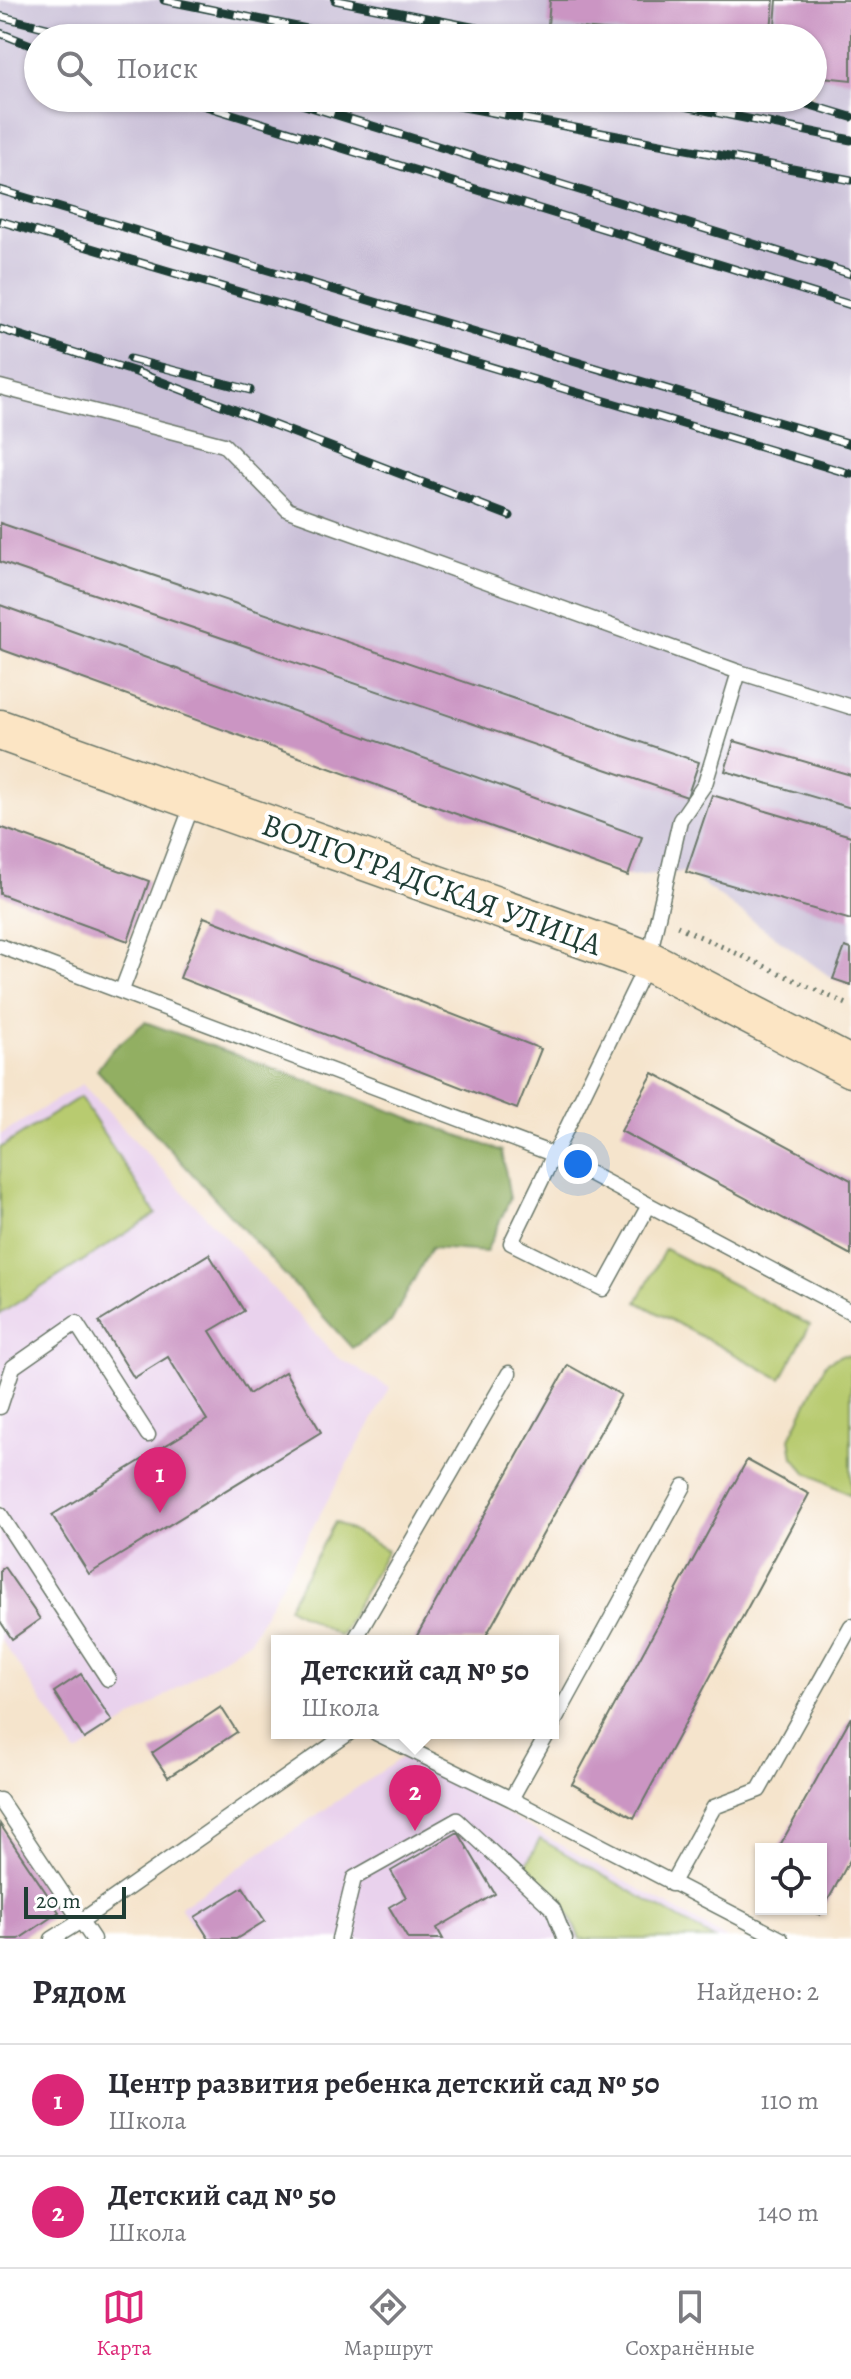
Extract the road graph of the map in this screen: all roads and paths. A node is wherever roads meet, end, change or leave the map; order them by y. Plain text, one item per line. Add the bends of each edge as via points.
1 (0, 387) edge
2 (739, 672) junction
3 (851, 707) edge
4 (0, 730) edge
5 (195, 799) junction
6 (657, 917) junction
7 (0, 946) edge
8 (648, 961) junction
9 (122, 990) junction
10 (851, 1006) edge
11 (851, 1067) edge
12 (555, 1155) junction
13 (649, 1205) junction
14 (851, 1312) edge
15 (509, 1373) dead end
16 (0, 1407) edge
17 (148, 1435) dead end
18 (684, 1486) dead end
19 (0, 1514) edge
20 (851, 1626) edge
21 (357, 1635) edge
22 (108, 1679) dead end
23 (559, 1713) edge
24 (340, 1739) edge
25 (388, 1739) edge
26 (545, 1739) edge
27 (511, 1799) junction
28 (0, 1800) edge
29 (671, 1884) junction
30 (81, 1921) junction
31 (52, 1939) edge
32 (93, 1939) edge
33 (339, 1939) edge
34 (565, 1939) edge
35 (781, 1939) edge

1 - 2 lane via 224,445 288,510
2 - 3 lane
2 - 6 lane via 705,784 680,820
4 - 5 street, ВОЛГОГРАДСКАЯ УЛИЦА
5 - 8 street, ВОЛГОГРАДСКАЯ УЛИЦА
5 - 9 lane
6 - 8 lane
6 - 10 path
7 - 9 lane
8 - 11 street, ВОЛГОГРАДСКАЯ УЛИЦА
8 - 12 lane
9 - 12 lane
12 - 13 lane
12 - 13 lane via 511,1243 603,1289
13 - 14 lane
15 - 21 lane
16 - 17 lane via 13,1367 76,1323
18 - 23 lane
19 - 22 lane
20 - 29 lane via 759,1790 714,1807
24 - 30 lane
25 - 27 lane
26 - 27 lane
27 - 29 lane
28 - 30 lane
29 - 35 lane
30 - 31 lane
30 - 32 lane
33 - 34 lane via 354,1878 457,1820 553,1909

